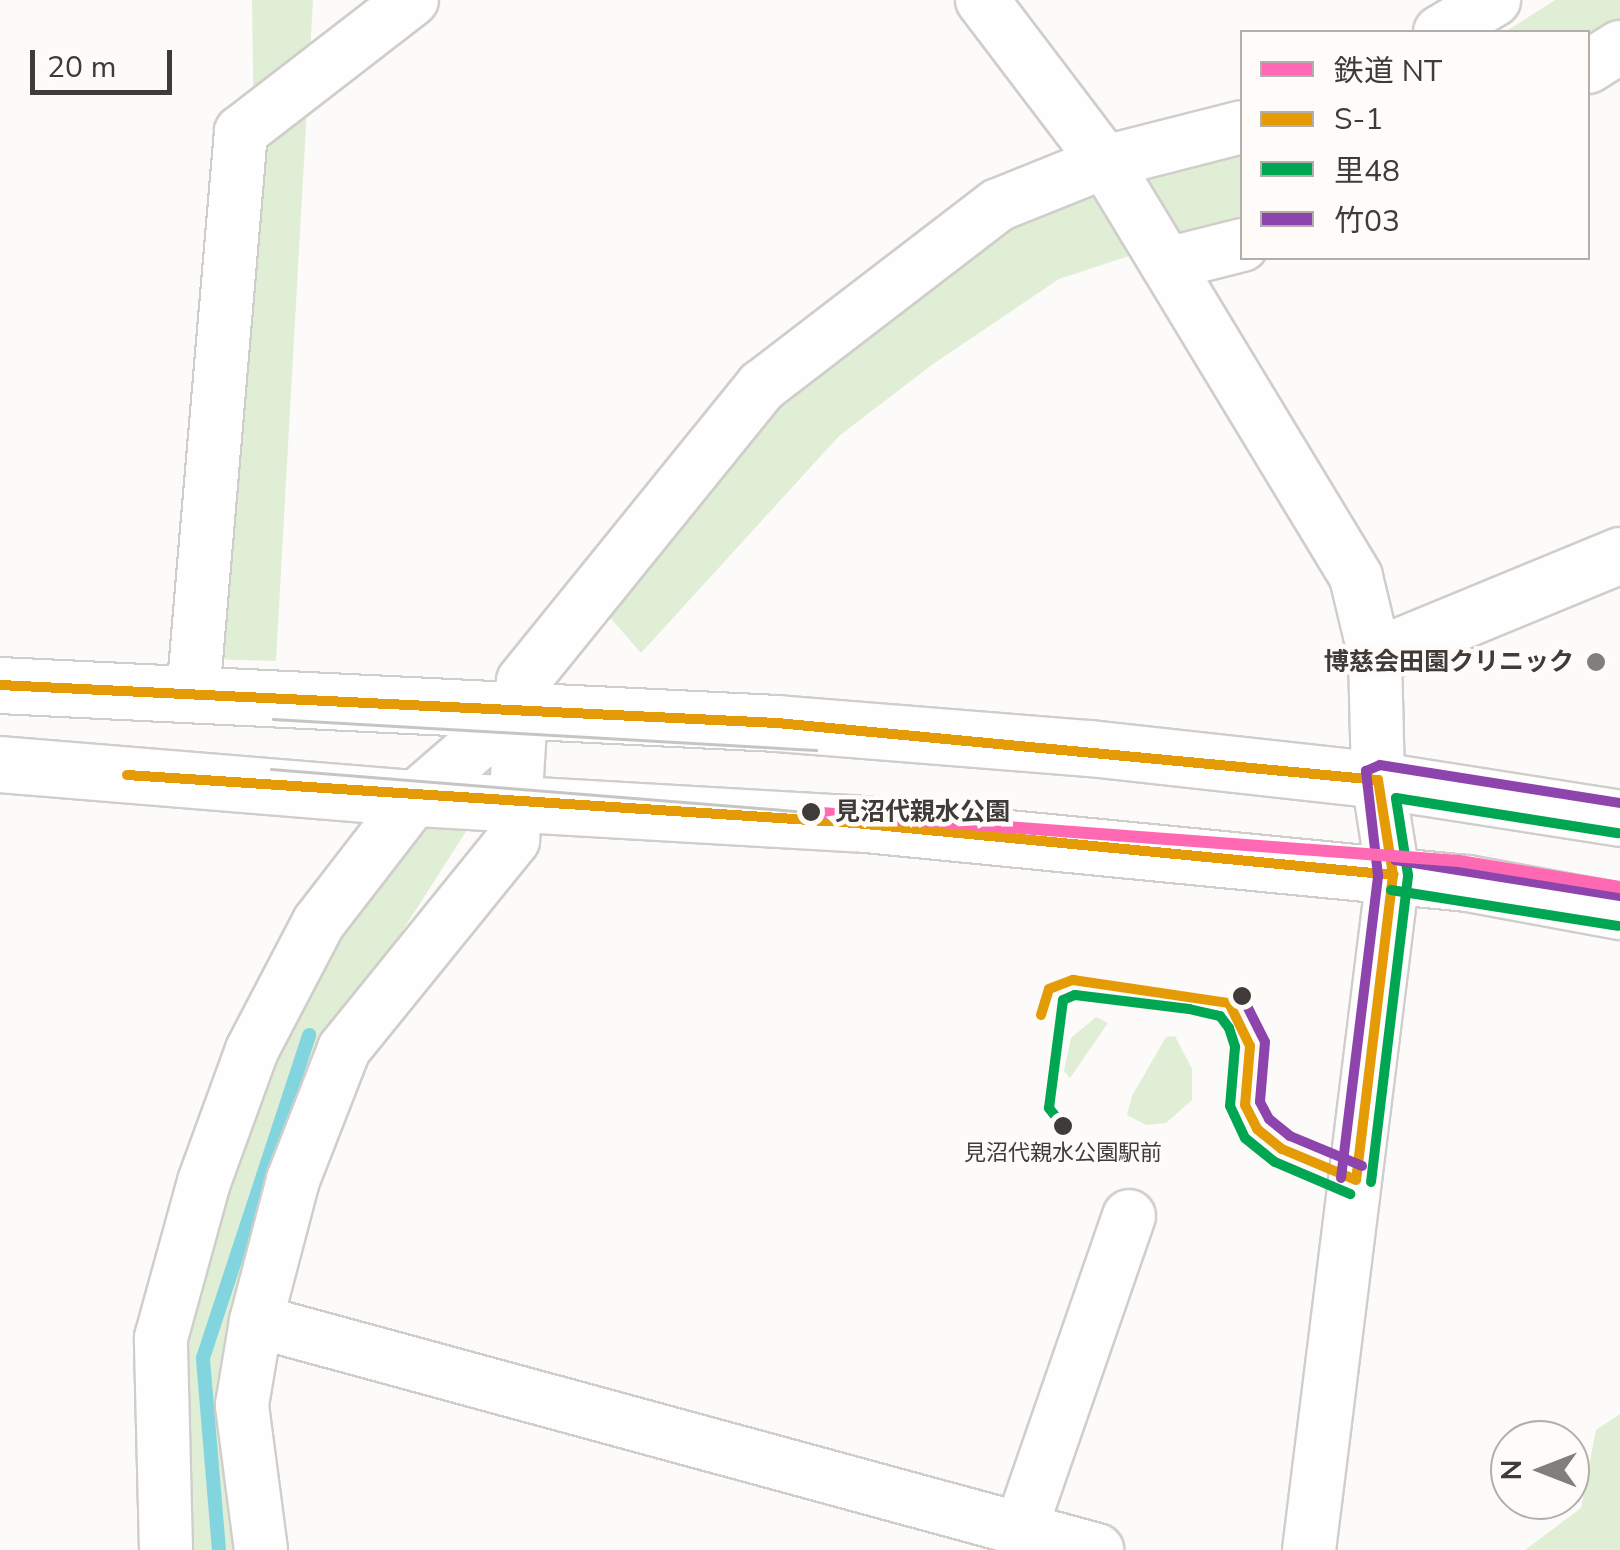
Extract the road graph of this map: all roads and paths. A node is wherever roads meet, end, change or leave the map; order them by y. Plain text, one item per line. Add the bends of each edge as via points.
1 (412, 0) edge
2 (982, 0) edge
3 (1494, 0) edge
4 (1443, 30) edge
5 (1620, 47) edge
6 (1590, 66) edge
7 (1240, 128) edge
8 (1105, 162) junction
9 (1240, 246) edge
10 (1167, 264) junction
11 (1620, 556) edge
12 (1375, 656) junction
13 (0, 684) edge
14 (193, 695) junction
15 (519, 708) junction
16 (0, 764) edge
17 (1378, 780) junction
18 (414, 798) junction
19 (517, 803) junction
20 (1620, 818) edge
21 (1393, 874) junction
22 (1620, 911) edge
23 (1129, 1216) dead end
24 (256, 1321) junction
25 (1021, 1528) junction
26 (166, 1550) edge
27 (261, 1550) edge
28 (1096, 1550) edge
29 (1309, 1550) edge

1 - 14 street via 241,132
2 - 8 street
3 - 4 street
5 - 6 street
7 - 8 street
8 - 10 street
8 - 15 street via 998,205 762,386 523,681
9 - 10 street
10 - 12 street via 1356,577
11 - 12 main road
12 - 17 street
13 - 14 main road
14 - 15 main road
15 - 17 main road via 1070,746
15 - 18 street
15 - 19 street
16 - 18 main road
17 - 20 main road
17 - 21 street
18 - 19 main road
18 - 26 street via 318,922 252,1050 204,1182 162,1338
19 - 21 main road via 855,823
19 - 24 street via 513,840 344,1048 293,1180
21 - 22 main road
21 - 29 street
23 - 25 street
24 - 25 street
24 - 27 street via 242,1405
25 - 28 street

